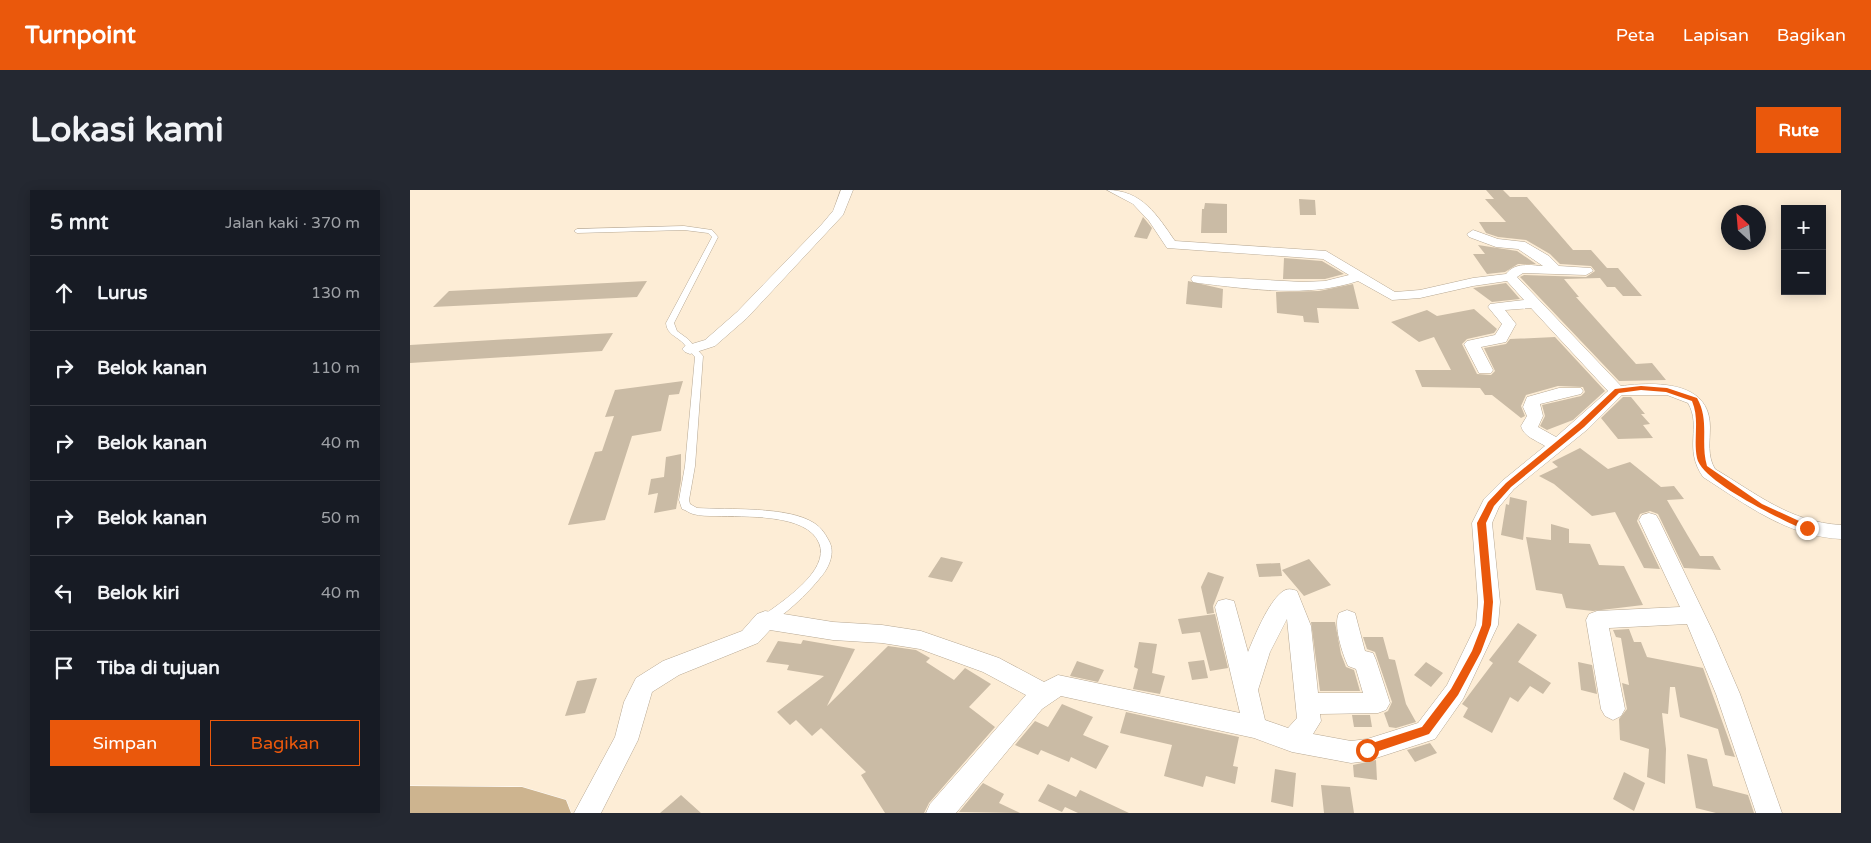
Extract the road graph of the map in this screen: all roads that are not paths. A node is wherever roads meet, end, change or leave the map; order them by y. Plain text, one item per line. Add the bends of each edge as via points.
1 (847, 190) edge
2 (1113, 190) edge
3 (577, 231) dead end
4 (1472, 234) dead end
5 (1555, 270) junction
6 (1586, 271) dead end
7 (1360, 276) junction
8 (1510, 277) junction
9 (1198, 279) dead end
10 (1536, 303) junction
11 (690, 349) junction
12 (1485, 370) dead end
13 (1617, 391) junction
14 (1575, 392) dead end
15 (1558, 445) junction
16 (1649, 520) dead end
17 (1841, 532) edge
18 (1226, 608) dead end
19 (1694, 615) junction
20 (1347, 619) dead end
21 (765, 620) junction
22 (1246, 691) junction
23 (1044, 693) junction
24 (1306, 704) junction
25 (1613, 709) dead end
26 (1255, 727) junction
27 (1292, 741) junction
28 (410, 805) edge
29 (552, 813) edge
30 (586, 813) edge
31 (938, 813) edge
32 (1770, 813) edge

1 - 11 street via 839,212 742,315 710,343
2 - 7 street via 1137,202 1172,245 1326,255
3 - 11 lane via 684,228 710,231 715,237 670,323 673,334 687,343
4 - 5 street via 1496,243 1521,245
5 - 6 street
5 - 8 street via 1522,269
7 - 8 street via 1388,294 1403,296
7 - 9 street via 1326,286
8 - 10 street
10 - 12 street via 1495,307 1509,324 1504,336 1472,344
10 - 13 street
11 - 21 lane via 699,356 684,500 686,506 695,511 803,522 816,529 824,540 826,559 816,578
13 - 15 street
13 - 17 street via 1641,388 1676,392 1692,398 1700,407 1703,467 1776,516 1807,528
14 - 15 street via 1558,393 1533,401 1531,407 1536,416 1530,430
15 - 27 street via 1508,485 1491,504 1482,523 1489,602 1486,625 1455,692 1426,731 1351,752
16 - 19 street
18 - 22 street
19 - 25 street via 1598,620
19 - 32 street via 1728,694
20 - 24 street via 1356,659 1365,660 1378,703
21 - 23 street via 921,640 991,664
21 - 30 street via 750,637 671,668 644,685 626,740
22 - 24 street via 1253,662 1276,616 1290,597 1300,626
22 - 26 street
23 - 26 street via 1058,685
23 - 31 street
24 - 27 street via 1309,721
26 - 27 street
28 - 29 main road via 522,806

